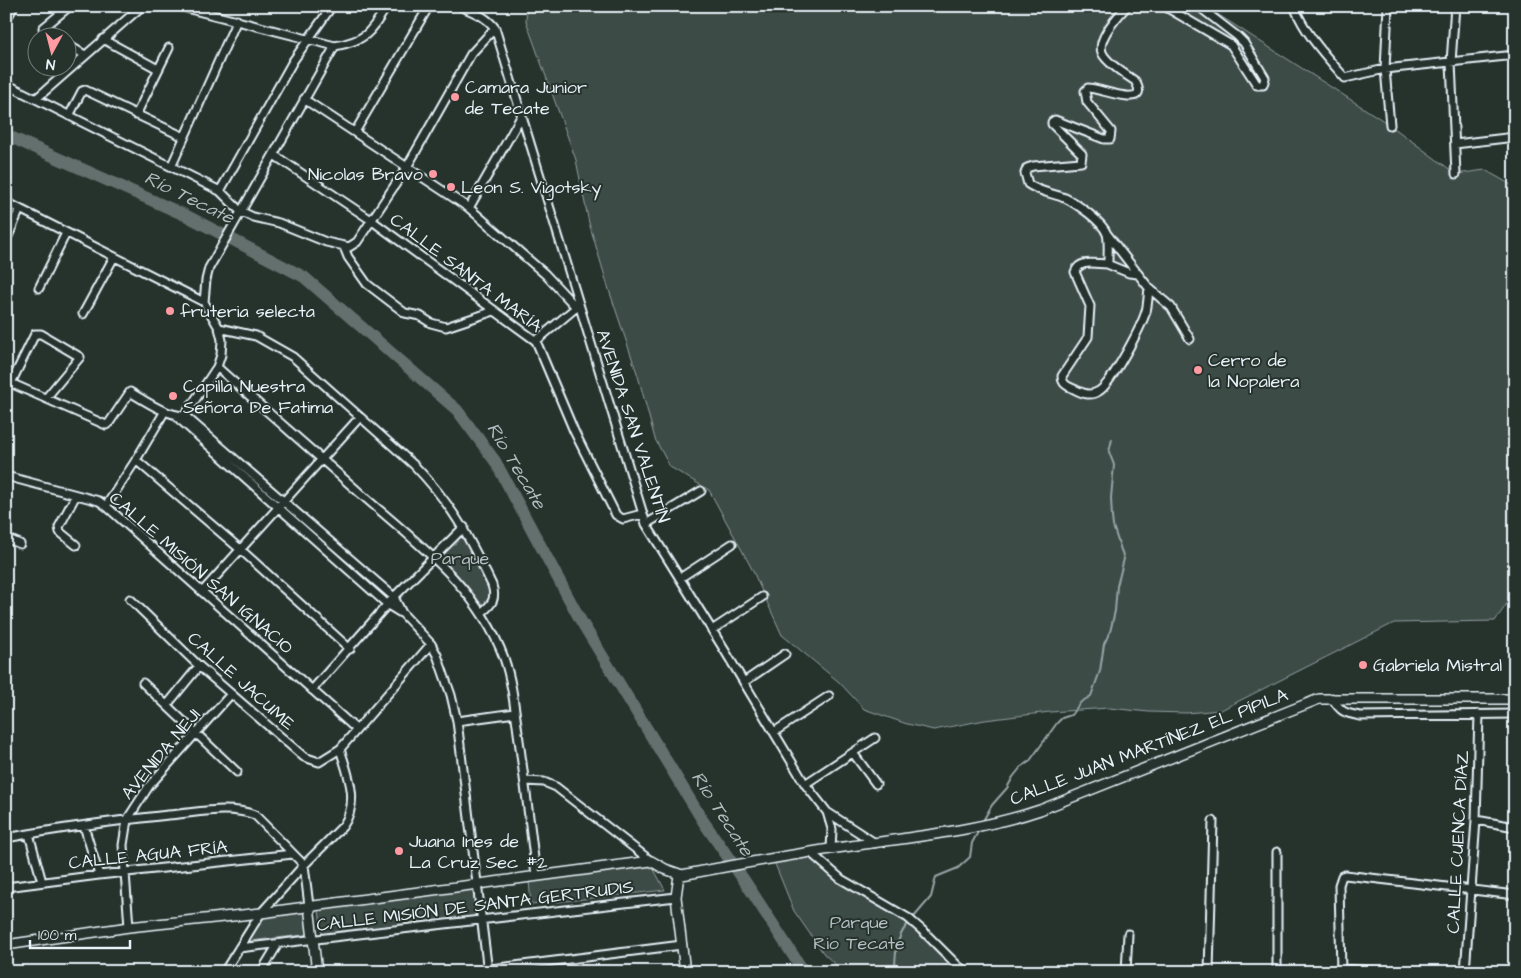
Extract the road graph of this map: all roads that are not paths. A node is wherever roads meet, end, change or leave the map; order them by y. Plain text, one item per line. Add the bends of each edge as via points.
1 (14, 6) edge
2 (70, 6) edge
3 (142, 6) edge
4 (178, 6) edge
5 (332, 6) edge
6 (387, 6) edge
7 (429, 6) edge
8 (460, 6) edge
9 (1128, 6) edge
10 (1164, 6) edge
11 (1198, 6) edge
12 (1294, 6) edge
13 (1388, 6) edge
14 (1455, 6) edge
15 (6, 20) edge
16 (237, 20) junction
17 (45, 28) edge
18 (495, 28) junction
19 (103, 40) junction
20 (308, 40) junction
21 (335, 46) junction
22 (169, 48) dead end
23 (78, 51) edge
24 (85, 55) junction
25 (1515, 56) edge
26 (1450, 62) junction
27 (158, 69) junction
28 (1385, 69) junction
29 (6, 84) edge
30 (37, 98) junction
31 (304, 100) junction
32 (70, 114) junction
33 (136, 115) junction
34 (522, 115) junction
35 (1390, 125) dead end
36 (355, 132) junction
37 (184, 137) junction
38 (1515, 137) edge
39 (1455, 144) junction
40 (274, 155) junction
41 (172, 165) junction
42 (407, 167) junction
43 (1456, 174) dead end
44 (220, 191) junction
45 (6, 202) edge
46 (469, 208) junction
47 (20, 209) junction
48 (240, 211) junction
49 (371, 220) junction
50 (66, 233) junction
51 (1107, 234) junction
52 (6, 241) edge
53 (344, 247) junction
54 (114, 257) junction
55 (1107, 264) junction
56 (1138, 274) junction
57 (39, 288) dead end
58 (1149, 288) junction
59 (204, 302) junction
60 (578, 305) junction
61 (494, 310) junction
62 (83, 314) dead end
63 (219, 328) junction
64 (1190, 339) dead end
65 (536, 341) junction
66 (216, 367) junction
67 (9, 382) edge
68 (46, 398) junction
69 (165, 411) junction
70 (360, 417) junction
71 (181, 418) junction
72 (136, 460) junction
73 (322, 460) junction
74 (6, 476) edge
75 (701, 491) dead end
76 (76, 494) junction
77 (280, 504) junction
78 (106, 506) junction
79 (642, 514) junction
80 (646, 524) junction
81 (464, 527) junction
82 (6, 538) edge
83 (20, 544) dead end
84 (76, 544) dead end
85 (732, 544) dead end
86 (240, 549) junction
87 (433, 557) junction
88 (680, 578) junction
89 (202, 592) junction
90 (394, 597) junction
91 (762, 597) dead end
92 (130, 599) dead end
93 (388, 605) junction
94 (482, 612) junction
95 (402, 613) junction
96 (712, 630) junction
97 (430, 644) junction
98 (350, 649) junction
99 (785, 654) dead end
100 (199, 666) junction
101 (744, 682) junction
102 (143, 683) dead end
103 (312, 690) junction
104 (232, 694) junction
105 (829, 696) dead end
106 (1332, 698) junction
107 (1515, 699) edge
108 (167, 705) junction
109 (515, 713) junction
110 (1480, 714) junction
111 (1515, 714) edge
112 (457, 721) junction
113 (356, 729) junction
114 (774, 732) junction
115 (196, 734) junction
116 (875, 738) dead end
117 (340, 749) junction
118 (853, 753) junction
119 (237, 772) dead end
120 (525, 781) junction
121 (805, 784) junction
122 (876, 784) dead end
123 (827, 812) junction
124 (126, 820) junction
125 (1476, 820) junction
126 (1213, 822) dead end
127 (84, 826) junction
128 (1515, 827) edge
129 (29, 834) junction
130 (6, 838) edge
131 (875, 842) junction
132 (830, 849) junction
133 (810, 852) junction
134 (1277, 852) dead end
135 (293, 854) junction
136 (651, 861) junction
137 (304, 865) junction
138 (124, 872) junction
139 (679, 874) junction
140 (99, 875) junction
141 (536, 876) junction
142 (42, 882) junction
143 (476, 884) junction
144 (6, 887) edge
145 (1472, 891) junction
146 (1515, 895) edge
147 (676, 897) junction
148 (309, 906) junction
149 (261, 913) junction
150 (482, 919) junction
151 (128, 928) junction
152 (1128, 934) dead end
153 (313, 940) junction
154 (278, 944) junction
155 (6, 945) edge
156 (682, 945) junction
157 (240, 948) junction
158 (488, 970) edge
159 (1341, 970) edge
160 (224, 972) edge
161 (261, 972) edge
162 (317, 972) edge
163 (466, 972) edge
164 (685, 972) edge
165 (967, 972) edge
166 (1126, 972) edge
167 (1210, 972) edge
168 (1277, 972) edge
169 (1393, 972) edge
170 (1465, 972) edge

1 - 15 street
2 - 17 street
3 - 19 street
4 - 16 street
5 - 20 street
6 - 21 street via 364,37
7 - 36 street
8 - 18 street via 483,16
9 - 51 street via 1110,26 1101,50 1105,58 1134,81 1138,92 1130,97 1094,88 1085,91 1087,102 1111,131 1110,139 1104,140 1055,120 1052,124 1082,154 1081,162 1033,166 1025,173 1028,184 1075,204 1090,214
10 - 11 street via 1225,41 1235,50 1257,85 1263,85 1265,78 1244,43
12 - 28 street via 1318,47 1345,78
13 - 28 street
14 - 26 street
16 - 20 street
16 - 37 street
18 - 34 street, AVENIDA SAN VALENTÍN
18 - 42 street via 471,54
19 - 24 street
19 - 27 street
20 - 21 street
20 - 44 street via 292,60
21 - 31 street
22 - 27 street
23 - 24 street
24 - 30 street
25 - 26 street
26 - 28 street
26 - 39 street
27 - 33 street
28 - 35 street
29 - 30 street
30 - 32 street
31 - 36 street
31 - 40 street
32 - 33 street via 79,94 85,90
32 - 41 street
33 - 37 street
34 - 46 street
34 - 60 street, AVENIDA SAN VALENTÍN
36 - 42 street
37 - 41 street
38 - 39 street
39 - 43 street
40 - 48 street
40 - 49 street, CALLE SANTA MARÍA
41 - 44 street
42 - 46 street
42 - 49 street
44 - 48 street
45 - 47 street
46 - 60 street
47 - 50 street
47 - 52 street
48 - 53 street
48 - 59 street via 209,268
49 - 53 street via 357,242
49 - 61 street, CALLE SANTA MARÍA
50 - 54 street
50 - 57 street
51 - 55 street
51 - 56 street
53 - 61 street via 367,284 405,313 446,327
54 - 59 street
54 - 62 street
55 - 56 street
55 - 58 street via 1082,263 1074,272 1091,311 1088,340 1062,377 1067,386 1086,395 1099,391 1106,384 1146,313
56 - 58 street
58 - 64 street via 1171,308
59 - 63 street
60 - 65 street
60 - 79 street, AVENIDA SAN VALENTÍN
61 - 65 street, CALLE SANTA MARÍA
63 - 66 street via 222,346
63 - 70 street via 256,336 279,348
65 - 79 street, CALLE SANTA MARÍA via 574,431 616,515 623,519
66 - 71 street
66 - 73 street
67 - 68 street
67 - 68 street via 35,334 41,334 79,356
68 - 69 street via 106,425 130,392
69 - 71 street
69 - 72 street
70 - 73 street
70 - 81 street via 430,482
71 - 77 street
72 - 78 street
72 - 86 street
73 - 77 street
73 - 87 street
74 - 76 street, CALLE MISIÓN SAN IGNACIO
75 - 80 street
76 - 78 street, CALLE MISIÓN SAN IGNACIO
76 - 84 street via 58,527
77 - 86 street
77 - 90 street
77 - 93 street
78 - 89 street, CALLE MISIÓN SAN IGNACIO
79 - 80 street, AVENIDA SAN VALENTÍN
80 - 88 street, AVENIDA SAN VALENTÍN
81 - 87 street
81 - 94 street via 495,593 494,601
82 - 83 street
85 - 88 street
86 - 89 street
86 - 98 street
87 - 90 street
87 - 94 street
88 - 96 street, AVENIDA SAN VALENTÍN
89 - 103 street, CALLE MISIÓN SAN IGNACIO
90 - 93 street
90 - 95 street
91 - 96 street
92 - 100 street, CALLE JACUME
93 - 95 street
93 - 98 street
94 - 109 street via 504,659
95 - 97 street
96 - 101 street, AVENIDA SAN VALENTÍN
97 - 112 street via 443,668
97 - 113 street
98 - 103 street
99 - 101 street
100 - 104 street, CALLE JACUME
100 - 108 street
101 - 114 street, AVENIDA SAN VALENTÍN
102 - 108 street
103 - 113 street, CALLE MISIÓN SAN IGNACIO
104 - 115 street, AVENIDA NEJI
104 - 117 street, CALLE JACUME via 304,757 319,762
105 - 114 street
106 - 107 main road, CALLE JUAN MARTÍNEZ EL PÍPILA
106 - 110 street via 1339,710 1360,716
106 - 131 main road, CALLE JUAN MARTÍNEZ EL PÍPILA via 1304,704 1083,794 1015,818 950,832
108 - 115 street
109 - 112 street
109 - 120 street
110 - 111 street
110 - 125 street, CALLE CUENCA DÍAZ
112 - 143 street
113 - 117 street
114 - 121 street, AVENIDA SAN VALENTÍN
115 - 119 street
115 - 124 street, AVENIDA NEJI via 149,786
116 - 118 street
117 - 137 street via 351,783 353,800 350,814 343,826
118 - 121 street
118 - 122 street
120 - 136 street via 544,782 556,787
120 - 141 street
121 - 123 street, AVENIDA SAN VALENTÍN
123 - 131 street, AVENIDA SAN VALENTÍN
123 - 132 street via 832,829
124 - 127 street
124 - 135 street via 236,809 255,815
124 - 138 street, AVENIDA NEJI
125 - 128 street
125 - 145 street, CALLE CUENCA DÍAZ
126 - 167 street
127 - 129 street
127 - 140 street
129 - 130 street
129 - 142 street
131 - 132 main road, CALLE JUAN MARTÍNEZ EL PÍPILA
132 - 133 main road, CALLE JUAN MARTÍNEZ EL PÍPILA
133 - 139 main road, CALLE JUAN MARTÍNEZ EL PÍPILA
133 - 165 street via 841,879 908,918
134 - 168 street
135 - 137 street
135 - 138 street, CALLE AGUA FRÍA
136 - 139 main road
136 - 141 main road
137 - 148 street
137 - 149 street
138 - 140 street, CALLE AGUA FRÍA
138 - 151 street, AVENIDA NEJI
139 - 147 main road
140 - 142 street, CALLE AGUA FRÍA
141 - 143 main road
142 - 144 street, CALLE AGUA FRÍA
143 - 148 main road
143 - 150 street
145 - 146 street
145 - 159 street via 1350,874 1342,876 1339,885
145 - 170 street, CALLE CUENCA DÍAZ
147 - 150 street, CALLE MISIÓN DE SANTA GERTRUDIS
147 - 156 main road
148 - 149 main road
148 - 153 main road
149 - 151 main road
149 - 157 street
150 - 153 street, CALLE MISIÓN DE SANTA GERTRUDIS
150 - 158 street
151 - 155 main road
152 - 166 street
153 - 154 street, CALLE MISIÓN DE SANTA GERTRUDIS
153 - 162 main road
154 - 157 street, CALLE MISIÓN DE SANTA GERTRUDIS
154 - 161 street
156 - 158 street
156 - 164 main road
157 - 160 street
158 - 163 street
159 - 169 street

